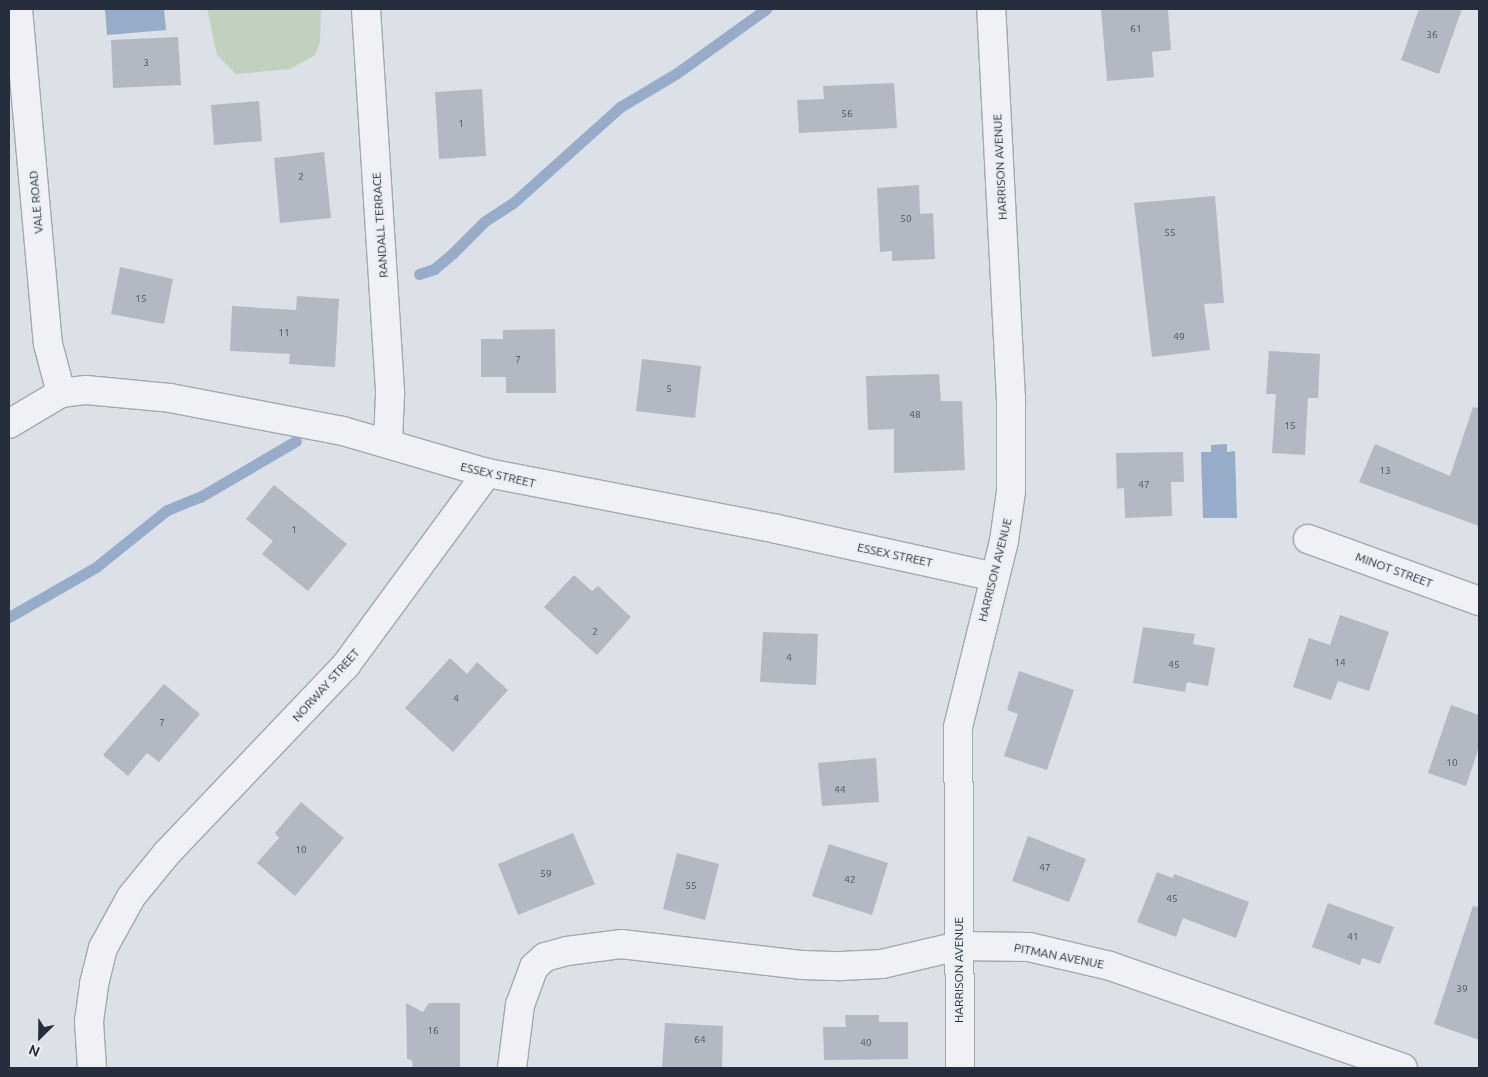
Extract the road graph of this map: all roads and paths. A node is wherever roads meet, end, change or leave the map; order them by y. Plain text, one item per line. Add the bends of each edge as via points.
1 (18, 9) edge
2 (366, 9) edge
3 (991, 9) edge
4 (61, 393) junction
5 (9, 424) edge
6 (388, 442) junction
7 (487, 473) junction
8 (1308, 539) dead end
9 (996, 577) junction
10 (1479, 601) edge
11 (959, 946) junction
12 (92, 1068) edge
13 (512, 1068) edge
14 (960, 1068) edge
15 (1403, 1068) edge

1 - 4 street, VALE ROAD via 48,344
2 - 6 street, RANDALL TERRACE via 390,394
3 - 9 street, HARRISON AVENUE via 1011,399 1011,491
4 - 5 street, ESSEX STREET
4 - 6 street, ESSEX STREET via 86,390 170,398
6 - 7 street, ESSEX STREET
7 - 9 street, ESSEX STREET via 777,529
7 - 12 street, NORWAY STREET via 346,664 145,880 116,924 98,966 90,1004
8 - 10 street, MINOT STREET
9 - 11 street, HARRISON AVENUE via 958,727
11 - 13 street, PITMAN AVENUE via 882,964 841,966 803,965 650,945 591,946 545,957 530,974 520,1004
11 - 14 street, HARRISON AVENUE
11 - 15 street, PITMAN AVENUE via 1029,947 1110,966

